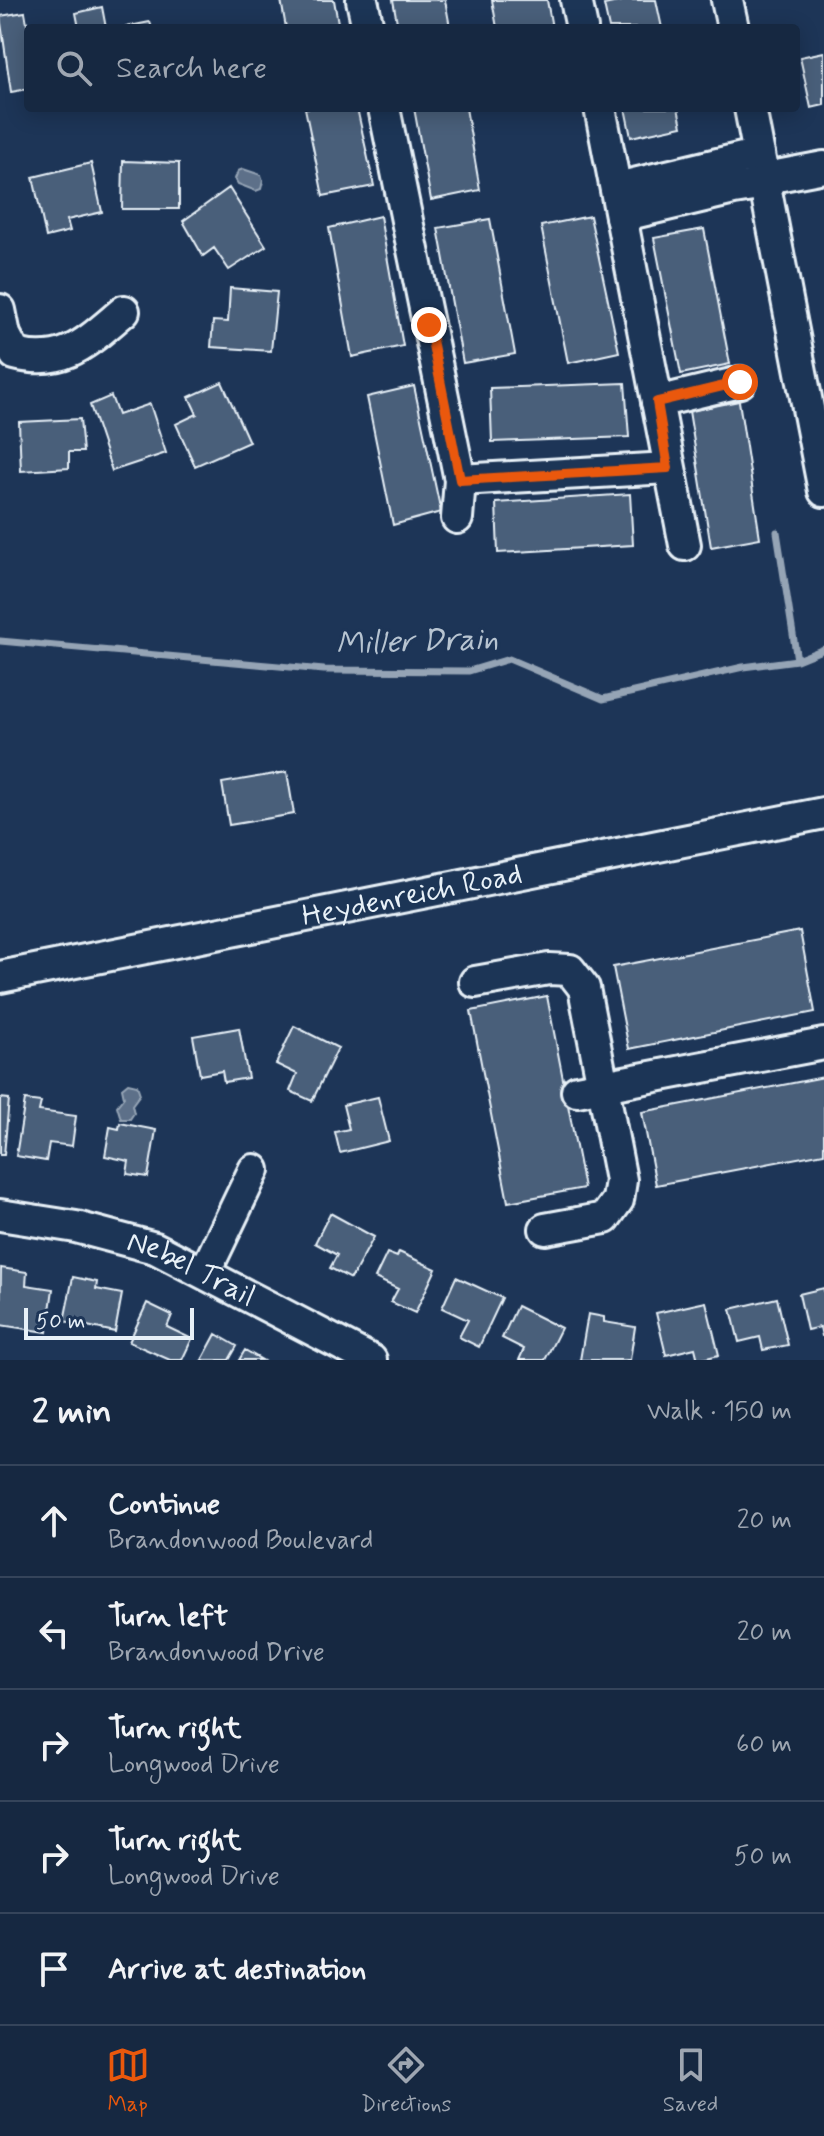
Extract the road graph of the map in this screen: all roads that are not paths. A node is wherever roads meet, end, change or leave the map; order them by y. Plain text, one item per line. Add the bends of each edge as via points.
1 (362, 0) edge
2 (576, 0) edge
3 (727, 0) edge
4 (367, 24) edge
5 (581, 24) edge
6 (732, 24) edge
7 (385, 112) edge
8 (601, 112) edge
9 (751, 112) edge
10 (759, 154) junction
11 (824, 167) edge
12 (766, 184) junction
13 (619, 202) junction
14 (0, 310) edge
15 (124, 311) dead end
16 (740, 382) dead end
17 (657, 402) junction
18 (819, 437) edge
19 (668, 468) junction
20 (460, 480) junction
21 (824, 491) edge
22 (457, 518) dead end
23 (685, 545) dead end
24 (824, 813) edge
25 (0, 977) edge
26 (475, 982) dead end
27 (824, 1044) edge
28 (590, 1088) junction
29 (254, 1170) dead end
30 (0, 1215) edge
31 (545, 1229) dead end
32 (205, 1272) junction
33 (371, 1360) edge

1 - 4 street
2 - 5 street
3 - 6 street
7 - 20 street
8 - 13 street
9 - 10 street
10 - 12 street
10 - 13 street
11 - 12 street via 777,176
12 - 13 street
12 - 18 street
13 - 17 street
14 - 15 street via 15,354 36,359 81,347
16 - 17 street
17 - 19 street
18 - 21 street
19 - 20 street
19 - 23 street
20 - 22 street
24 - 25 street, Heydenreich Road
26 - 28 street via 570,970 584,988
27 - 28 street
28 - 31 street via 621,1180 618,1200 605,1218
29 - 32 street
30 - 32 street, Nebel Trail via 124,1239
32 - 33 street, Nebel Trail

